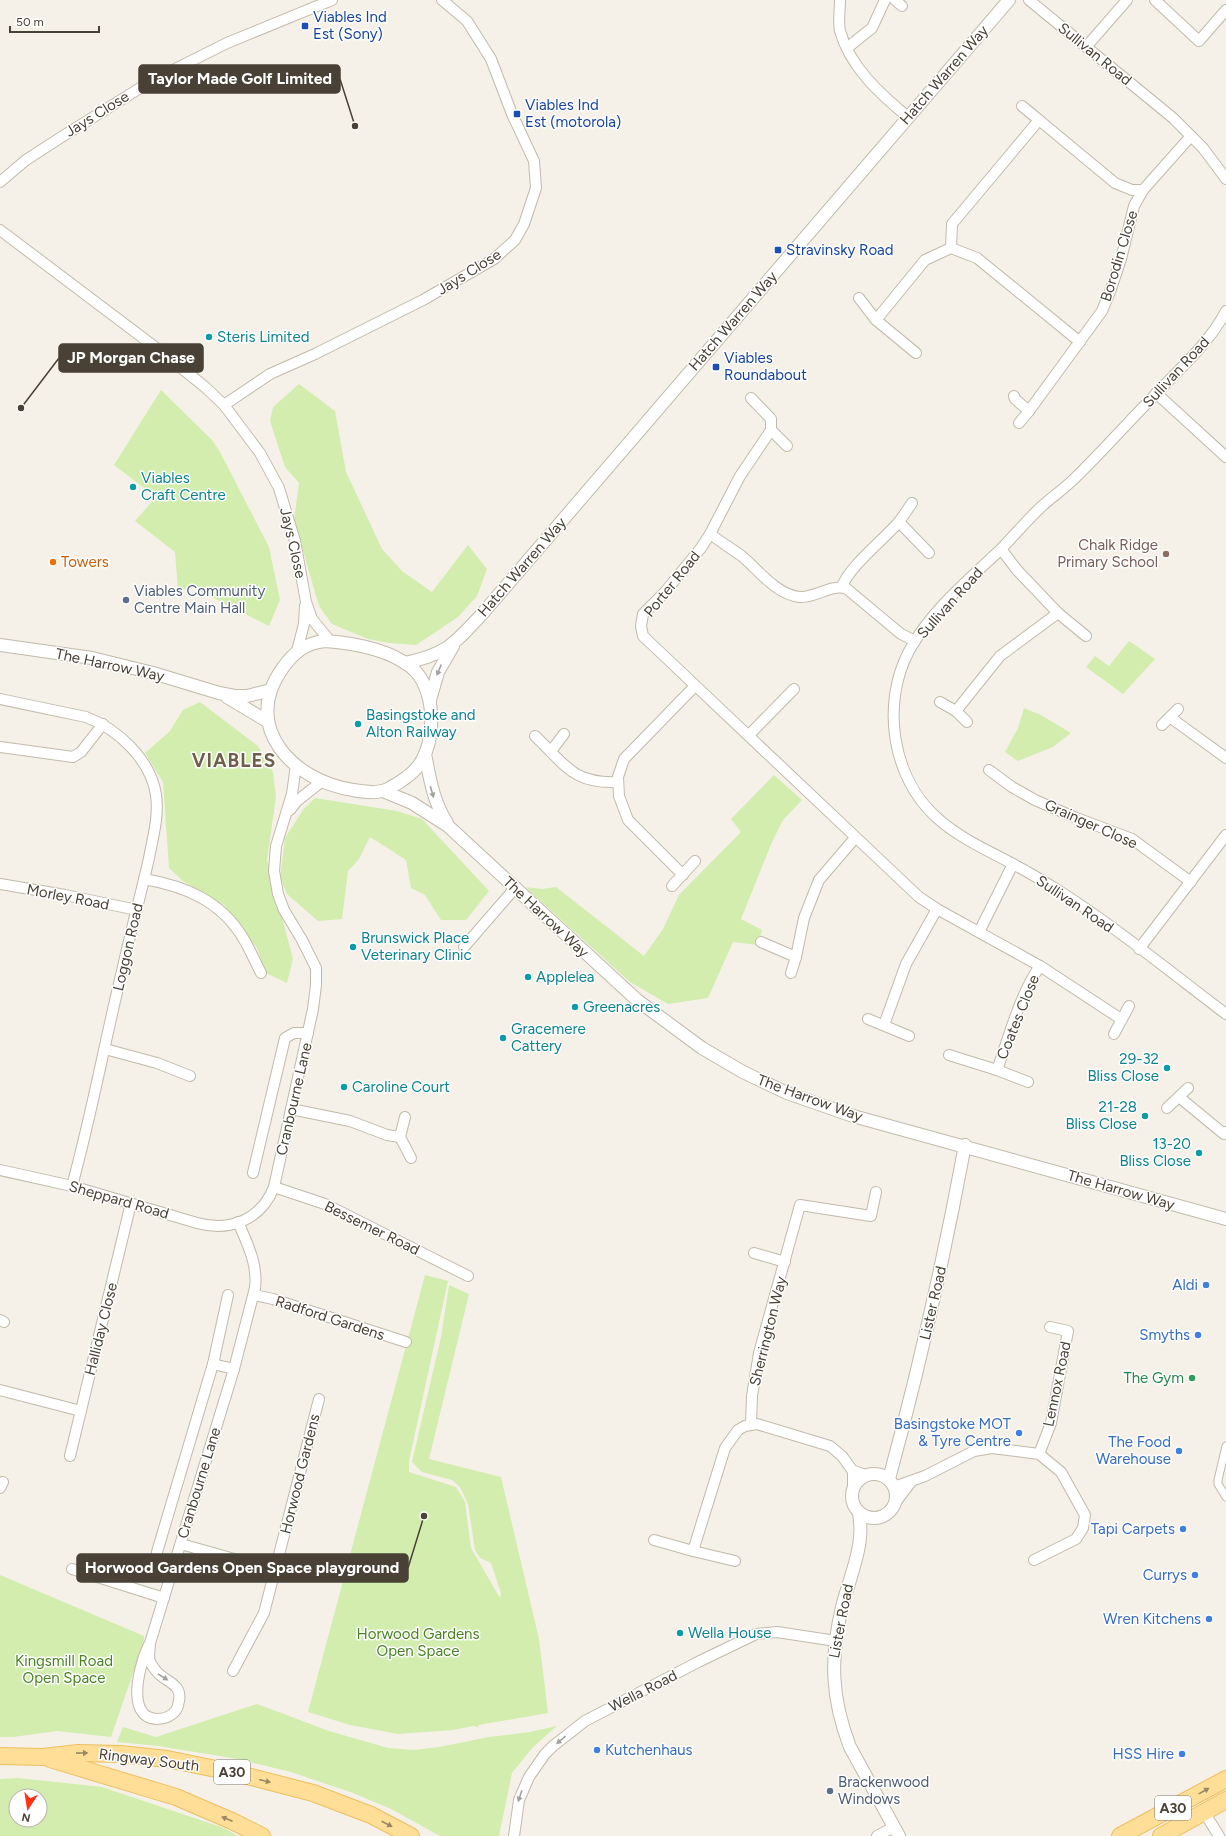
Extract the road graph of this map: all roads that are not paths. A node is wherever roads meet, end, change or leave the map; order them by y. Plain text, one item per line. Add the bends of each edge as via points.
1 (332, 0) edge
2 (442, 0) edge
3 (840, 0) edge
4 (885, 0) edge
5 (1009, 0) edge
6 (1029, 0) edge
7 (1127, 0) edge
8 (1155, 0) edge
9 (1226, 10) edge
10 (1086, 47) junction
11 (848, 48) junction
12 (1022, 106) dead end
13 (908, 117) junction
14 (1039, 120) junction
15 (1191, 136) junction
16 (1226, 180) edge
17 (0, 182) edge
18 (1143, 190) junction
19 (0, 230) edge
20 (951, 248) junction
21 (859, 298) dead end
22 (1226, 311) edge
23 (876, 320) junction
24 (1080, 342) junction
25 (916, 353) dead end
26 (1156, 393) junction
27 (1014, 396) dead end
28 (751, 398) dead end
29 (224, 406) junction
30 (1029, 412) junction
31 (1019, 423) dead end
32 (771, 430) junction
33 (788, 446) dead end
34 (1226, 457) edge
35 (912, 503) dead end
36 (899, 522) junction
37 (710, 534) junction
38 (1001, 549) junction
39 (929, 553) dead end
40 (842, 587) junction
41 (306, 602) junction
42 (1058, 613) junction
43 (1086, 636) dead end
44 (330, 641) junction
45 (915, 641) junction
46 (456, 642) junction
47 (0, 645) edge
48 (297, 651) junction
49 (404, 663) junction
50 (695, 686) junction
51 (794, 689) dead end
52 (271, 690) junction
53 (219, 693) junction
54 (0, 699) edge
55 (429, 702) junction
56 (940, 702) dead end
57 (1178, 709) dead end
58 (956, 711) junction
59 (1171, 718) junction
60 (267, 722) junction
61 (967, 722) dead end
62 (104, 724) junction
63 (1162, 725) dead end
64 (564, 734) dead end
65 (750, 735) junction
66 (535, 736) dead end
67 (0, 747) edge
68 (551, 751) junction
69 (425, 754) junction
70 (1226, 758) edge
71 (296, 765) junction
72 (989, 770) dead end
73 (321, 782) junction
74 (618, 782) junction
75 (806, 789) joint
76 (383, 791) junction
77 (285, 816) junction
78 (448, 826) junction
79 (1226, 835) edge
80 (855, 838) junction
81 (695, 861) dead end
82 (1013, 864) junction
83 (683, 875) junction
84 (144, 879) junction
85 (1191, 882) junction
86 (0, 884) edge
87 (672, 886) dead end
88 (516, 888) junction
89 (937, 909) junction
90 (136, 910) junction
91 (979, 932) junction
92 (761, 942) dead end
93 (464, 947) dead end
94 (1139, 949) junction
95 (796, 957) junction
96 (1040, 966) junction
97 (261, 973) dead end
98 (791, 973) dead end
99 (1129, 1006) dead end
100 (1226, 1014) edge
101 (868, 1019) dead end
102 (1121, 1019) junction
103 (884, 1025) junction
104 (308, 1033) junction
105 (1114, 1034) dead end
106 (909, 1036) dead end
107 (105, 1049) junction
108 (949, 1055) dead end
109 (997, 1070) junction
110 (190, 1076) dead end
111 (1028, 1082) dead end
112 (1188, 1088) dead end
113 (1179, 1097) junction
114 (1167, 1108) dead end
115 (291, 1109) junction
116 (405, 1117) dead end
117 (1226, 1132) edge
118 (400, 1138) junction
119 (965, 1146) junction
120 (411, 1158) dead end
121 (0, 1170) edge
122 (253, 1173) dead end
123 (72, 1186) junction
124 (274, 1187) junction
125 (876, 1192) dead end
126 (131, 1203) junction
127 (1226, 1219) edge
128 (238, 1222) junction
129 (754, 1253) dead end
130 (785, 1262) junction
131 (468, 1276) dead end
132 (228, 1295) dead end
133 (254, 1295) junction
134 (1050, 1327) dead end
135 (406, 1342) dead end
136 (213, 1364) junction
137 (234, 1369) junction
138 (0, 1390) edge
139 (319, 1400) dead end
140 (81, 1411) junction
141 (751, 1424) junction
142 (1226, 1446) edge
143 (1039, 1454) junction
144 (70, 1456) dead end
145 (853, 1471) junction
146 (865, 1475) junction
147 (887, 1480) junction
148 (911, 1482) junction
149 (853, 1487) junction
150 (1226, 1497) edge
151 (895, 1503) junction
152 (859, 1512) junction
153 (878, 1518) junction
154 (860, 1537) junction
155 (654, 1540) dead end
156 (181, 1544) junction
157 (693, 1551) junction
158 (157, 1552) dead end
159 (1034, 1560) dead end
160 (735, 1561) dead end
161 (72, 1569) dead end
162 (276, 1571) junction
163 (164, 1598) junction
164 (836, 1641) junction
165 (150, 1643) junction
166 (233, 1671) dead end
167 (0, 1756) edge
168 (43, 1758) junction
169 (1226, 1779) edge
170 (1226, 1800) edge
171 (1204, 1812) junction
172 (896, 1832) edge
173 (262, 1836) edge
174 (411, 1836) edge
175 (514, 1836) edge
176 (877, 1836) edge
177 (1120, 1836) edge
178 (1161, 1836) edge
179 (1219, 1836) edge

1 - 17 street, Jays Close via 227,43 153,80 26,160
2 - 29 street, Jays Close via 467,21 491,59 512,114 534,161 536,188 524,224 515,240 494,259 423,300 270,374
3 - 11 street via 840,30
4 - 11 street via 872,28
5 - 13 street, Hatch Warren Way
6 - 10 street, Sullivan Road
7 - 10 street
8 - 9 street via 1199,41
10 - 15 street, Sullivan Road via 1173,118
11 - 13 street via 867,81
12 - 14 street, Borodin Close
13 - 46 street, Hatch Warren Way via 557,528
14 - 18 street, Borodin Close via 1115,183 1132,190
14 - 20 street via 952,224
15 - 16 street, Sullivan Road
15 - 18 street, Borodin Close
18 - 24 street, Borodin Close via 1134,206 1111,289 1102,311
19 - 29 street, Jays Close via 159,350
20 - 23 street via 925,260
20 - 24 street via 977,258
21 - 23 street
22 - 26 street, Sullivan Road via 1206,342
23 - 25 street
24 - 30 street, Borodin Close
26 - 34 street
26 - 38 street, Sullivan Road via 1074,480 1044,504
27 - 30 street
28 - 32 street via 770,419
29 - 41 street, Jays Close via 260,453 279,488 295,540
30 - 31 street, Borodin Close
32 - 33 street
32 - 37 street, Porter Road via 740,476
35 - 36 street
36 - 39 street
36 - 40 street via 852,571
37 - 40 street via 785,593 804,597
37 - 50 street, Porter Road via 665,592 643,614 641,626 643,636
38 - 42 street via 1017,570
38 - 45 street, Sullivan Road via 936,613
40 - 45 street via 852,591 901,634
41 - 44 street, Jays Close via 312,619
41 - 48 street, Jays Close via 304,624
42 - 43 street
42 - 58 street via 1000,656
44 - 48 street via 314,642
44 - 49 street via 364,647 387,654
45 - 82 street, Sullivan Road via 903,664 893,717 896,742 908,777 935,816 964,838
46 - 49 street, Hatch Warren Way via 430,657
46 -> 55 street, Hatch Warren Way via 438,672
47 - 53 street, The Harrow Way via 92,658
48 - 52 street via 278,674
49 - 55 street via 420,676 426,685
50 - 65 street, Porter Road
50 - 74 street via 624,760
51 - 65 street
52 - 53 street, The Harrow Way via 247,696
52 - 60 street via 266,712
53 - 60 street, The Harrow Way
54 - 62 street, Loggon Road via 86,717
55 - 69 street via 430,731
56 - 58 street
57 - 59 street
58 - 61 street
59 - 63 street
59 - 70 street
60 - 71 street via 282,751
62 - 67 street via 81,752 73,757
62 - 84 street, Loggon Road via 126,740 148,772 156,793 157,815
64 - 68 street
65 - 75 street, Porter Road
66 - 68 street
68 - 74 street via 572,772 589,780
69 - 76 street via 409,776
69 -> 78 street, The Harrow Way via 432,791
71 - 73 street via 310,777
71 - 77 street, Cranbourne Lane via 292,794
72 - 85 street, Grainger Close via 1035,800 1132,839
73 - 76 street via 357,791
73 - 77 street, Cranbourne Lane via 297,801
74 - 83 street via 628,820
75 - 80 street, Coates Close
76 - 78 street, The Harrow Way via 412,804
77 - 104 street, Cranbourne Lane via 276,846 274,871 284,910 316,968 315,997
78 - 88 street, The Harrow Way
79 - 85 street
80 - 89 street, Coates Close via 919,898
80 - 95 street via 819,880 804,918
81 - 83 street
82 - 91 street
82 - 94 street, Sullivan Road via 1085,908
83 - 87 street
84 - 90 street, Loggon Road
84 - 97 street via 176,886 209,901 229,919 243,938
85 - 94 street
86 - 90 street, Morley Road
88 - 93 street
88 - 119 street, The Harrow Way via 637,1000 718,1058 769,1085 818,1104
89 - 91 street, Coates Close
89 - 103 street via 906,964
90 - 107 street, Loggon Road
91 - 96 street, Coates Close
92 - 95 street
94 - 100 street, Sullivan Road
95 - 98 street
96 - 102 street, Coates Close
96 - 109 street, Coates Close via 1025,992
99 - 102 street
101 - 103 street
102 - 105 street
103 - 106 street
104 - 115 street, Cranbourne Lane
104 - 122 street via 294,1033 285,1038
107 - 110 street via 157,1063
107 - 123 street, Loggon Road
108 - 109 street, Coates Close
109 - 111 street, Coates Close
112 - 113 street
113 - 114 street
113 - 117 street via 1224,1134
115 - 118 street via 350,1121
115 - 124 street, Cranbourne Lane
116 - 118 street
118 - 120 street
119 - 127 street, The Harrow Way
119 - 147 street, Lister Road via 914,1388
121 - 123 street, Sheppard Road
123 - 126 street, Sheppard Road
124 - 128 street, Cranbourne Lane via 269,1199 256,1214
124 - 131 street, Bessemer Road via 325,1204
125 - 130 street, Sherrington Way via 871,1216 800,1205
126 - 128 street, Sheppard Road via 209,1226 217,1227
126 - 140 street, Halliday Close
128 - 133 street, Cranbourne Lane via 254,1263
129 - 130 street, Sherrington Way
130 - 141 street, Sherrington Way via 759,1353 752,1396
132 - 136 street, Cranbourne Lane
133 - 135 street, Radford Gardens
133 - 137 street, Cranbourne Lane
134 - 143 street, Lennox Road via 1068,1331 1051,1423
136 - 137 street
136 - 158 street, Cranbourne Lane
137 - 156 street, Cranbourne Lane
138 - 140 street
139 - 162 street, Horwood Gardens
140 - 144 street, Halliday Close
141 - 145 street via 781,1430 830,1446 842,1456
141 - 157 street via 738,1430 725,1448
142 - 150 street via 1218,1480
143 - 148 street via 992,1448 974,1451
143 - 159 street via 1060,1472 1085,1515 1083,1528 1076,1539
145 - 146 street
145 - 149 street
146 - 147 street
146 - 149 street
147 - 148 street
147 - 151 street via 896,1497
148 - 151 street
149 - 152 street via 852,1501
151 - 153 street via 888,1513
152 - 153 street via 871,1518
152 - 154 street, Lister Road
153 - 154 street, Lister Road
154 - 164 street, Lister Road
155 - 157 street
156 - 162 street
156 - 163 street, Cranbourne Lane
157 - 160 street
161 - 163 street
162 - 166 street, Horwood Gardens via 264,1613
163 - 165 street, Cranbourne Lane
164 - 172 street, Lister Road via 833,1658 834,1686 845,1734
164 -> 175 street, Wella Road via 777,1632 756,1634 585,1721 553,1746 529,1777 519,1800
165 -> 165 street, Cranbourne Lane via 150,1661 158,1674 173,1683 180,1696 176,1710 163,1719 147,1716 140,1708 138,1700 137,1684
167 - 168 main road, Ringway South / A30
173 -> 168 main road, Ringway South / A30 via 176,1797
168 -> 174 main road, Ringway South / A30 via 78,1753 120,1754 167,1759 236,1773 313,1793 371,1815
177 -> 169 main road, A30
170 - 171 main road, A30
171 - 178 main road, A30
171 - 179 street
172 - 176 street

